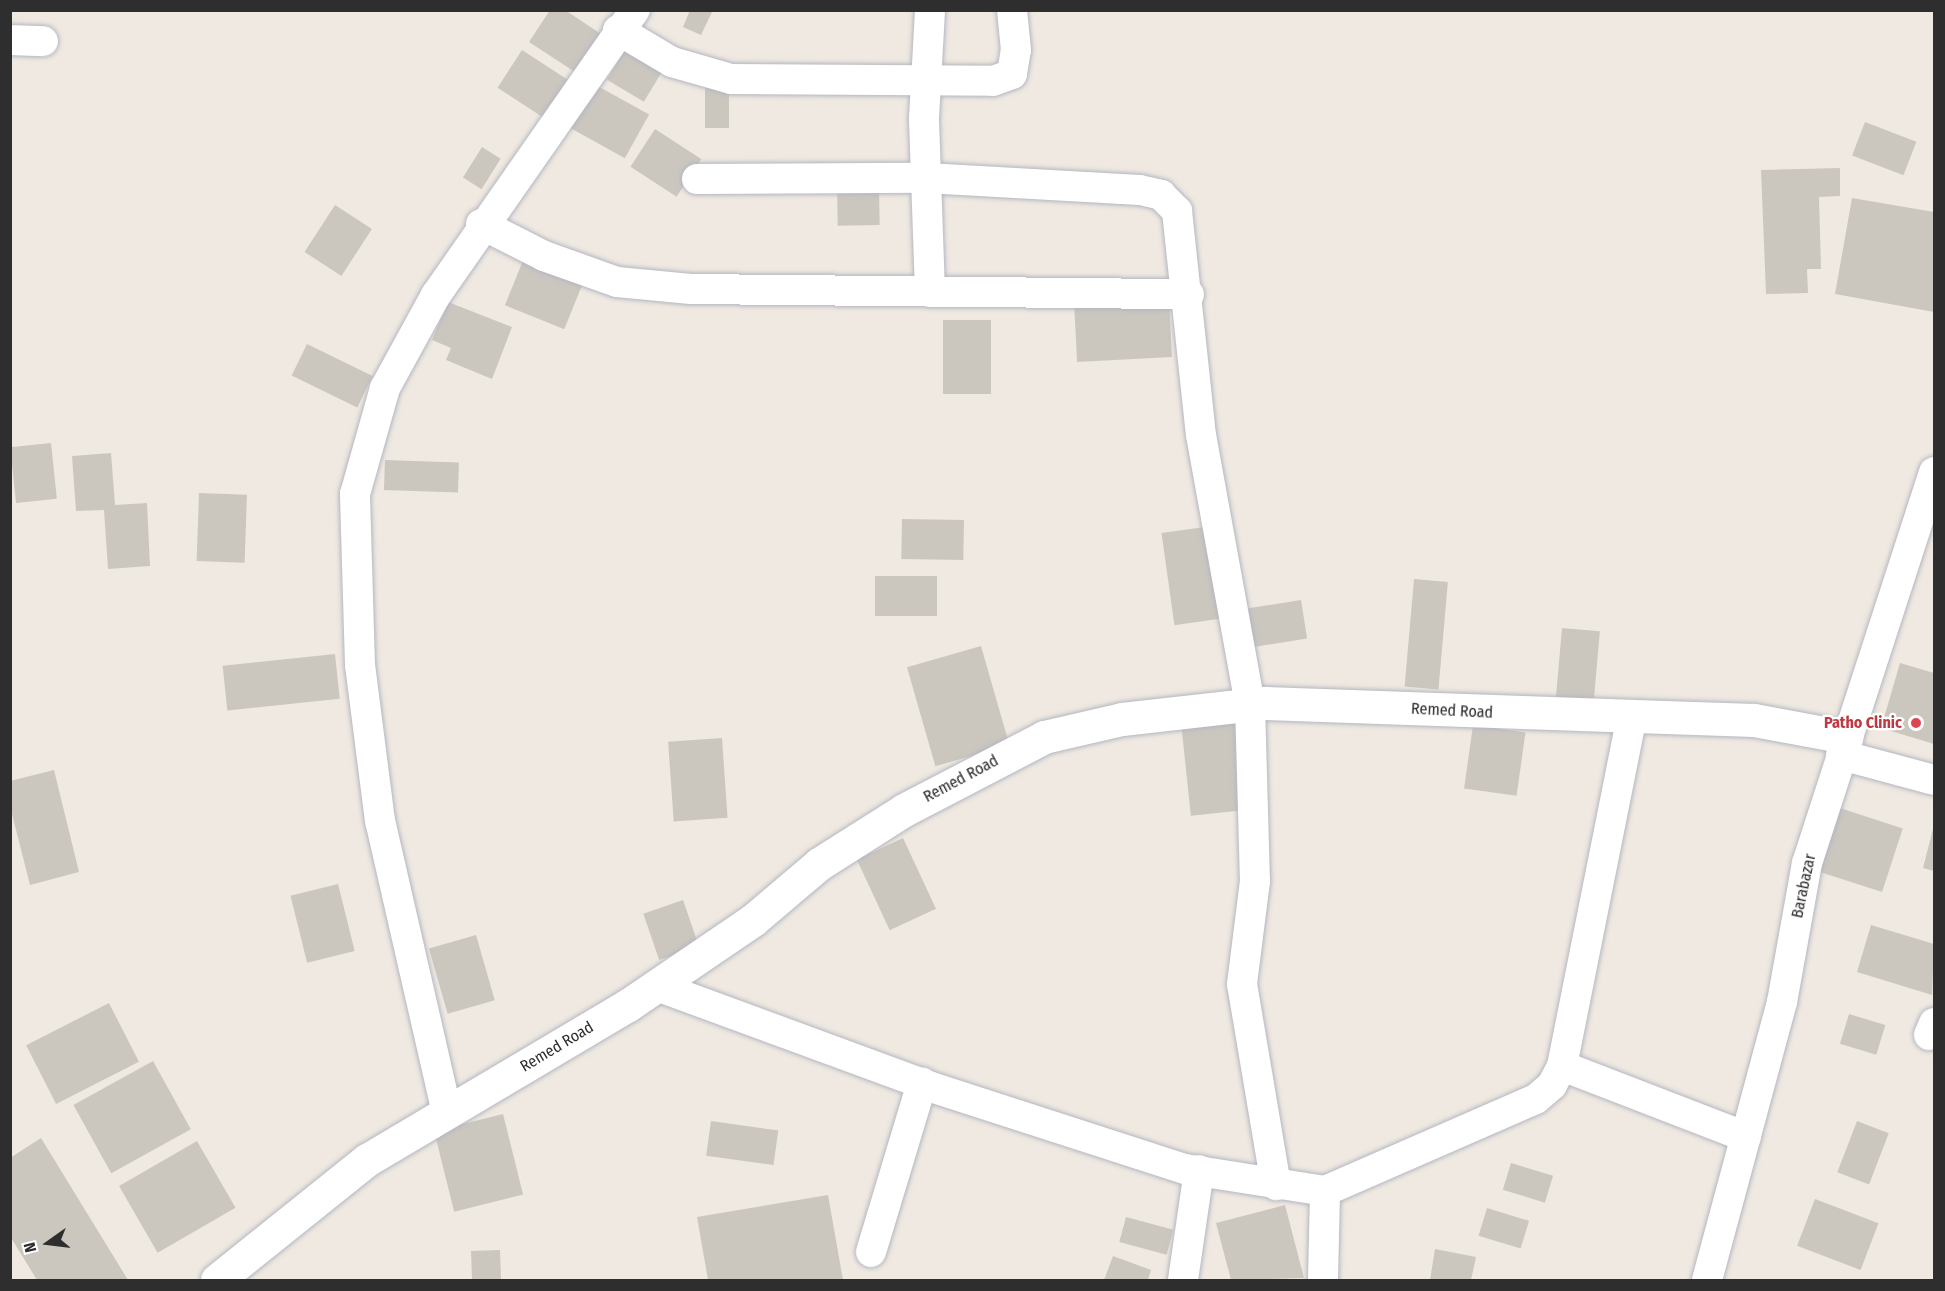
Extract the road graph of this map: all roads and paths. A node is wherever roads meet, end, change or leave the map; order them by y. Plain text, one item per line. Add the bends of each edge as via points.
1 (1012, 10) edge
2 (930, 11) edge
3 (627, 20) edge
4 (10, 40) edge
5 (43, 42) dead end
6 (926, 82) junction
7 (926, 178) junction
8 (697, 179) dead end
9 (481, 224) junction
10 (930, 292) junction
11 (1190, 294) junction
12 (1931, 489) edge
13 (1250, 704) junction
14 (1631, 720) junction
15 (1844, 746) junction
16 (1935, 780) edge
17 (657, 986) junction
18 (1562, 1066) junction
19 (922, 1083) junction
20 (447, 1113) junction
21 (1746, 1137) junction
22 (1199, 1170) junction
23 (1276, 1185) junction
24 (1325, 1191) junction
25 (871, 1252) dead end
26 (216, 1281) edge
27 (1183, 1281) edge
28 (1323, 1281) edge
29 (1707, 1281) edge

1 - 6 street via 1016,50 1012,74 993,81
2 - 6 street
3 - 6 street via 672,62 731,79
3 - 9 street
4 - 5 street
6 - 7 street
7 - 8 street
7 - 10 street
7 - 11 street via 1161,195 1177,211
9 - 10 street via 544,256 617,282 690,289
9 - 20 street via 385,388 355,494 360,665 380,821
10 - 11 street
11 - 13 street via 1201,435
12 - 15 street, Barabazar
13 - 14 street, Remed Road
13 - 17 street, Remed Road via 1122,718 1044,737 983,765 819,864 753,920
13 - 23 street via 1255,881 1242,984
14 - 15 street, Remed Road via 1754,720
14 - 18 street
15 - 16 street
15 - 21 street, Barabazar via 1807,863 1782,1002
17 - 19 street
17 - 20 street, Remed Road
18 - 21 street
18 - 24 street via 1536,1099
19 - 22 street
19 - 25 street
20 - 26 street, Remed Road via 367,1160
21 - 29 street, Barabazar
22 - 23 street
22 - 27 street
23 - 24 street
24 - 28 street

